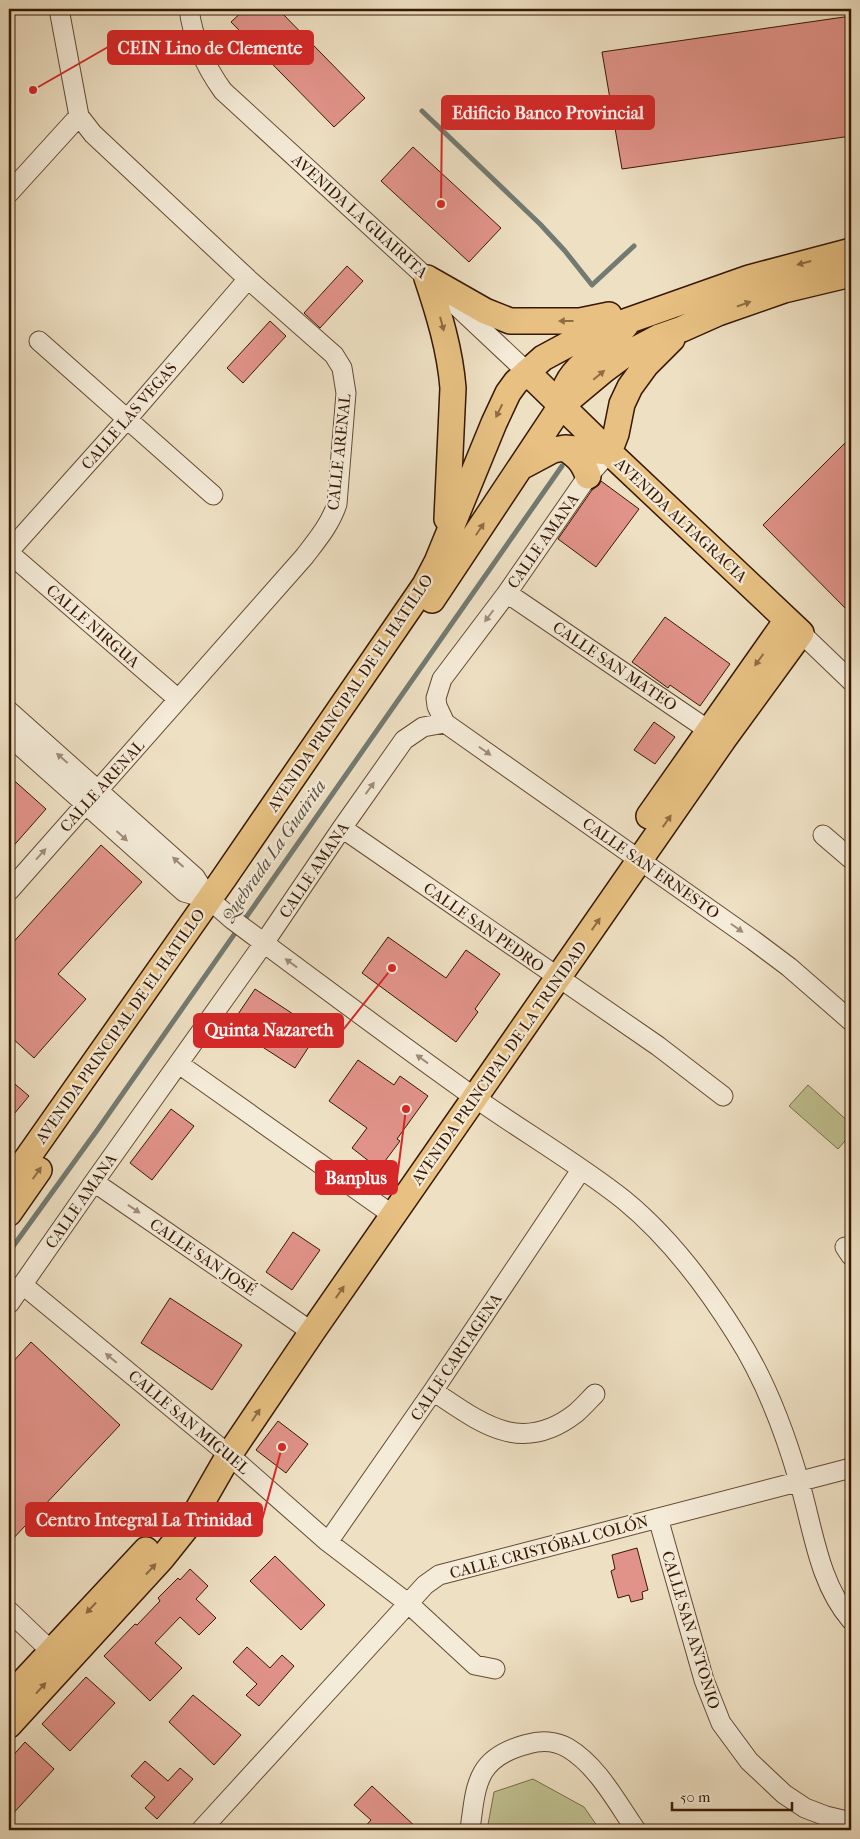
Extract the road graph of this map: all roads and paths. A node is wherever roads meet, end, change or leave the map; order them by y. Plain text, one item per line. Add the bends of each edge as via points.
1 (59, 9) edge
2 (189, 9) edge
3 (79, 116) junction
4 (9, 193) edge
5 (851, 252) edge
6 (851, 274) edge
7 (427, 278) junction
8 (248, 279) junction
9 (631, 319) junction
10 (682, 329) junction
11 (39, 341) dead end
12 (527, 372) junction
13 (561, 406) junction
14 (128, 418) junction
15 (564, 448) junction
16 (609, 452) junction
17 (521, 467) junction
18 (588, 476) junction
19 (213, 495) dead end
20 (447, 536) junction
21 (9, 552) edge
22 (507, 592) junction
23 (794, 626) junction
24 (851, 681) edge
25 (178, 699) junction
26 (9, 711) edge
27 (445, 722) junction
28 (716, 735) junction
29 (9, 736) edge
30 (98, 790) junction
31 (86, 804) junction
32 (342, 828) junction
33 (823, 835) dead end
34 (632, 856) junction
35 (851, 860) edge
36 (9, 891) edge
37 (221, 910) junction
38 (264, 943) junction
39 (551, 974) junction
40 (851, 1021) edge
41 (179, 1064) junction
42 (468, 1093) junction
43 (723, 1096) dead end
44 (582, 1170) junction
45 (94, 1182) junction
46 (9, 1184) edge
47 (387, 1211) junction
48 (9, 1213) edge
49 (23, 1285) junction
50 (9, 1304) edge
51 (305, 1327) junction
52 (432, 1391) junction
53 (595, 1394) dead end
54 (222, 1450) junction
55 (851, 1468) edge
56 (800, 1481) junction
57 (658, 1518) junction
58 (328, 1542) junction
59 (408, 1604) junction
60 (9, 1611) edge
61 (851, 1620) edge
62 (51, 1651) junction
63 (495, 1668) dead end
64 (9, 1697) edge
65 (9, 1725) edge
66 (851, 1822) edge
67 (200, 1830) edge
68 (470, 1830) edge
69 (636, 1830) edge

1 - 3 street, CALLE ARENAL
2 - 7 street, AVENIDA LA GUAIRITA via 201,54 223,91
3 - 4 street
3 - 8 street, CALLE ARENAL via 103,145
5 -> 9 main road, AVENIDA PRINCIPAL DE EL HATILLO via 749,278
10 -> 6 main road, AVENIDA PRINCIPAL DE EL HATILLO via 718,312 784,290
9 -> 7 main road via 611,315 580,321 510,321 485,311
7 - 12 street, AVENIDA LA GUAIRITA
7 -> 20 main road via 443,330 453,388
8 - 14 street, CALLE LAS VEGAS
8 - 25 street, CALLE ARENAL via 334,355 342,368 346,393 337,504 332,519 304,557
9 - 12 main road, AVENIDA PRINCIPAL DE EL HATILLO via 562,347
9 - 13 main road via 576,372 566,386
13 -> 10 main road, AVENIDA PRINCIPAL DE EL HATILLO via 623,356
10 - 16 main road via 646,365 630,387
11 - 14 street
12 - 13 main road, AVENIDA LA GUAIRITA
12 -> 20 main road, AVENIDA PRINCIPAL DE EL HATILLO via 508,393
13 - 16 main road, AVENIDA ALTAGRACIA
13 - 17 main road, AVENIDA PRINCIPAL DE EL HATILLO
14 - 19 street
14 - 21 street, CALLE LAS VEGAS
15 - 16 main road
15 - 17 main road via 553,450
15 - 18 main road via 583,463
16 - 18 street, CALLE AMANA
16 - 23 main road, AVENIDA ALTAGRACIA
37 -> 17 main road, AVENIDA PRINCIPAL DE EL HATILLO
18 - 22 street, CALLE AMANA
20 - 37 main road, AVENIDA PRINCIPAL DE EL HATILLO via 426,585
21 - 25 street, CALLE NIRGUA
22 -> 27 street, CALLE AMANA via 442,679 436,698
22 - 28 street, CALLE SAN MATEO
23 - 24 street
23 - 28 main road, AVENIDA PRINCIPAL DE LA TRINIDAD
25 - 30 street, CALLE ARENAL
30 -> 26 street
32 -> 27 street, CALLE AMANA via 404,740 423,728
27 -> 34 street, CALLE SAN ERNESTO
28 - 34 main road, AVENIDA PRINCIPAL DE LA TRINIDAD
29 - 31 street
30 - 31 street, CALLE ARENAL
37 -> 30 street via 195,877
36 -> 31 street, CALLE ARENAL
31 -> 37 street via 184,892
32 - 38 street, CALLE AMANA
32 - 39 street, CALLE SAN PEDRO
33 - 35 street
34 - 39 main road, AVENIDA PRINCIPAL DE LA TRINIDAD
34 -> 40 street, CALLE SAN ERNESTO via 789,967
37 - 38 street
37 - 46 main road, AVENIDA PRINCIPAL DE EL HATILLO
48 -> 37 main road, AVENIDA PRINCIPAL DE EL HATILLO
38 - 41 street, CALLE AMANA
42 -> 38 street
39 - 42 main road, AVENIDA PRINCIPAL DE LA TRINIDAD
39 - 43 street, CALLE SAN PEDRO via 658,1046
41 - 45 street, CALLE AMANA
41 - 47 street
42 - 44 street
42 - 47 main road, AVENIDA PRINCIPAL DE LA TRINIDAD
44 - 52 street, CALLE CARTAGENA
44 - 56 street via 624,1200 656,1230 718,1305 764,1382
45 - 49 street, CALLE AMANA
45 -> 51 street, CALLE SAN JOSÉ
47 - 51 main road, AVENIDA PRINCIPAL DE LA TRINIDAD
49 - 50 street, CALLE AMANA
54 -> 49 street, CALLE SAN MIGUEL
51 - 54 main road, AVENIDA PRINCIPAL DE LA TRINIDAD
52 - 53 street via 488,1426 506,1433 524,1434 559,1423 576,1413
52 - 58 street, CALLE CARTAGENA
54 - 58 street, CALLE SAN MIGUEL
54 -> 62 main road, AVENIDA PRINCIPAL DE LA TRINIDAD via 206,1465 167,1526
65 -> 54 main road, AVENIDA PRINCIPAL DE LA TRINIDAD via 178,1539 199,1510
55 - 56 street, CALLE CRISTÓBAL COLÓN
56 - 57 street, CALLE CRISTÓBAL COLÓN
56 - 61 street via 826,1579 840,1608
57 - 59 street, CALLE CRISTÓBAL COLÓN via 440,1575 425,1585
57 - 66 street, CALLE SAN ANTONIO via 704,1680 721,1723 749,1761 784,1794 805,1808
58 - 59 street, CALLE SAN MIGUEL
59 - 63 street, CALLE SAN MIGUEL via 475,1664
59 - 67 street, CALLE CRISTÓBAL COLÓN
60 - 62 street
62 - 64 main road, AVENIDA PRINCIPAL DE LA TRINIDAD
68 - 69 street via 473,1799 487,1765 509,1750 534,1742 548,1742 569,1748 589,1766

